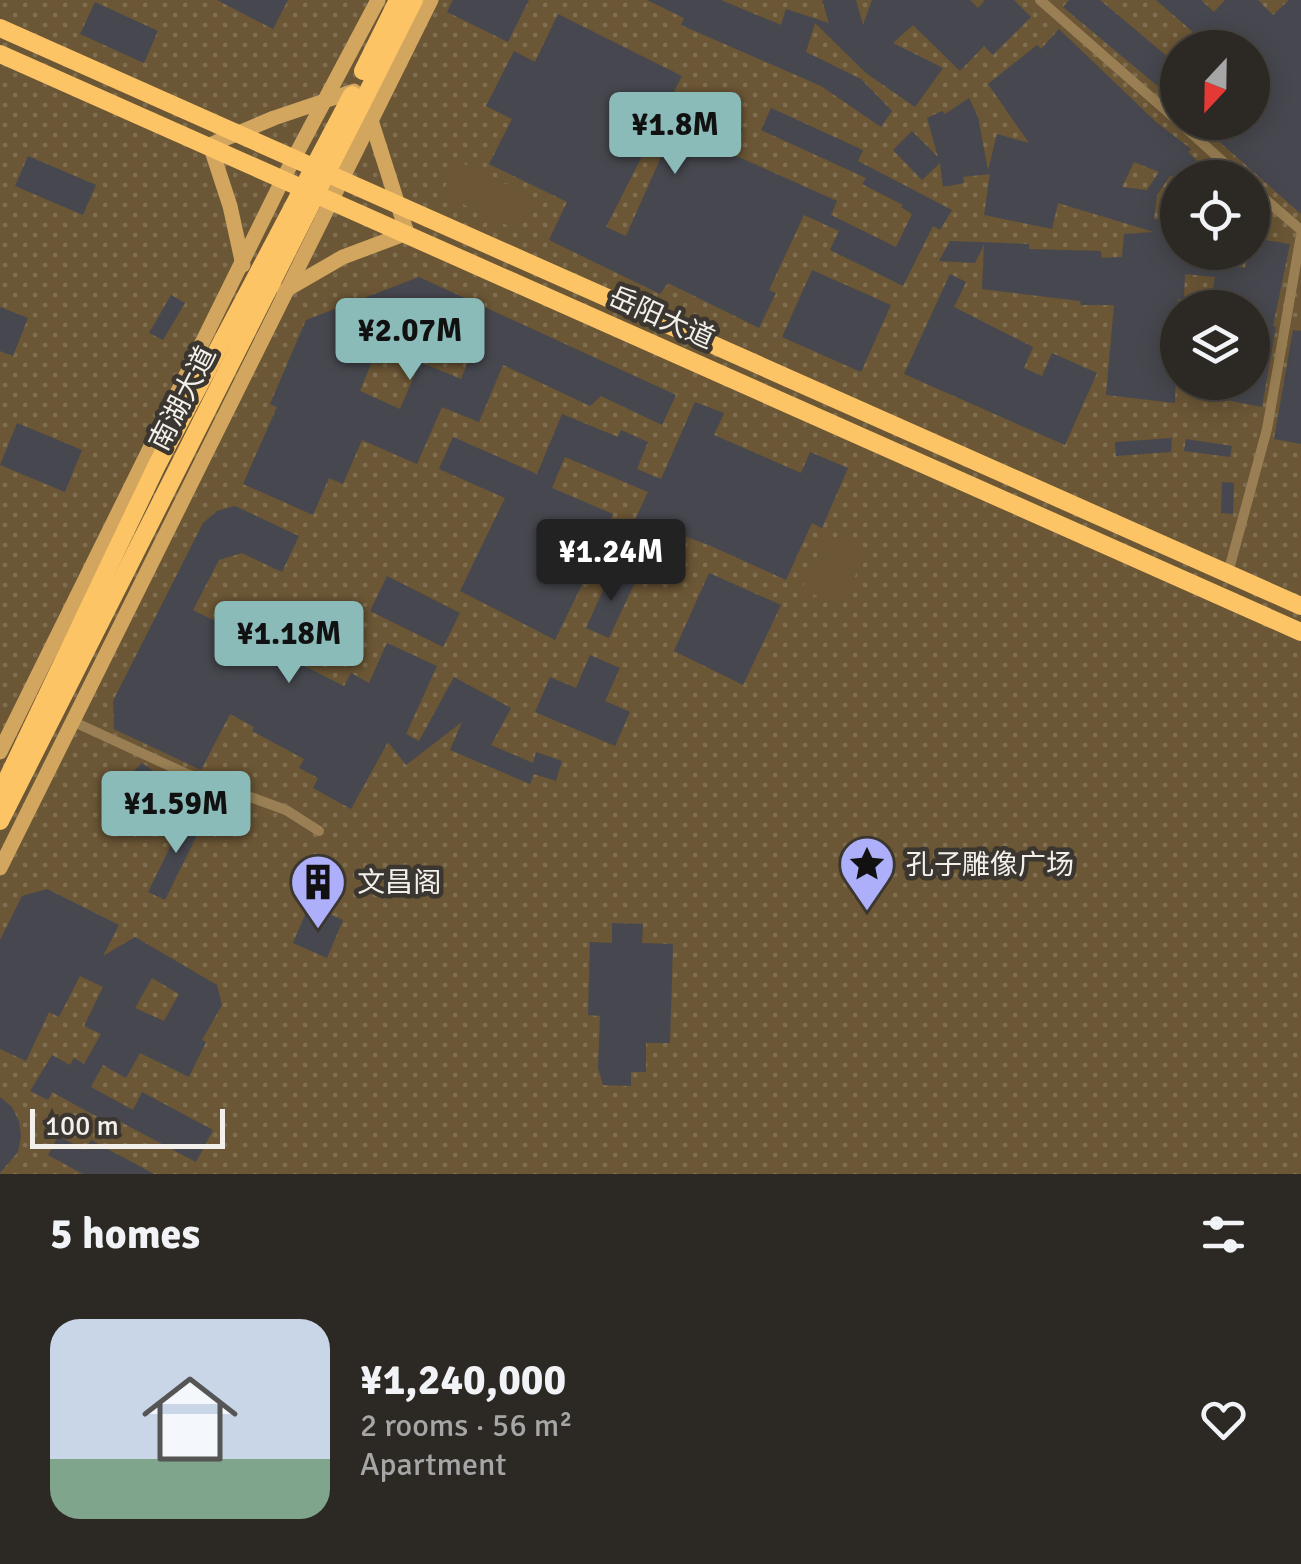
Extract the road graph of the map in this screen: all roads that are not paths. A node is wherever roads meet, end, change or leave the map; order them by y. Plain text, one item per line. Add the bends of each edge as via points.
1 (378, 0) edge
2 (398, 0) edge
3 (414, 0) edge
4 (431, 0) edge
5 (1040, 0) edge
6 (0, 28) edge
7 (0, 54) edge
8 (359, 93) junction
9 (327, 100) junction
10 (1160, 106) edge
11 (370, 119) junction
12 (238, 133) junction
13 (1198, 140) edge
14 (210, 145) junction
15 (294, 158) junction
16 (1221, 160) edge
17 (327, 173) junction
18 (283, 179) junction
19 (316, 194) junction
20 (397, 204) junction
21 (1270, 204) edge
22 (1301, 232) edge
23 (406, 233) junction
24 (242, 261) junction
25 (285, 291) junction
26 (253, 300) junction
27 (1228, 573) junction
28 (1301, 606) edge
29 (1301, 632) edge
30 (72, 721) junction
31 (0, 752) edge
32 (0, 794) edge
33 (0, 822) edge
34 (319, 831) dead end
35 (0, 868) edge

1 - 9 main road
2 - 8 main road, 南湖大道
3 - 8 main road, 南湖大道
4 - 11 main road
5 - 10 street
6 - 12 main road, 岳阳大道
7 - 14 main road, 岳阳大道
8 - 9 main road
8 - 11 main road
8 - 17 main road, 南湖大道
9 - 12 main road
9 - 15 main road
11 - 17 main road
11 - 20 main road
12 - 14 main road
12 - 15 main road, 岳阳大道
13 - 16 street
14 - 18 main road, 岳阳大道
14 - 24 main road
15 - 17 main road, 岳阳大道
15 - 18 main road
17 - 19 main road, 南湖大道
17 - 20 main road, 岳阳大道
18 - 19 main road, 岳阳大道
18 - 24 main road
19 - 23 main road, 岳阳大道
19 - 25 main road
19 - 26 main road, 南湖大道
20 - 23 main road
20 - 27 main road, 岳阳大道
21 - 22 street
22 - 27 street via 1267,429
23 - 25 main road via 343,257
23 - 29 main road, 岳阳大道
24 - 26 main road
24 - 31 main road
25 - 26 main road
25 - 30 main road
26 - 32 main road, 南湖大道 via 157,465
26 - 33 main road, 南湖大道
27 - 28 main road, 岳阳大道
30 - 34 street via 286,810
30 - 35 main road

